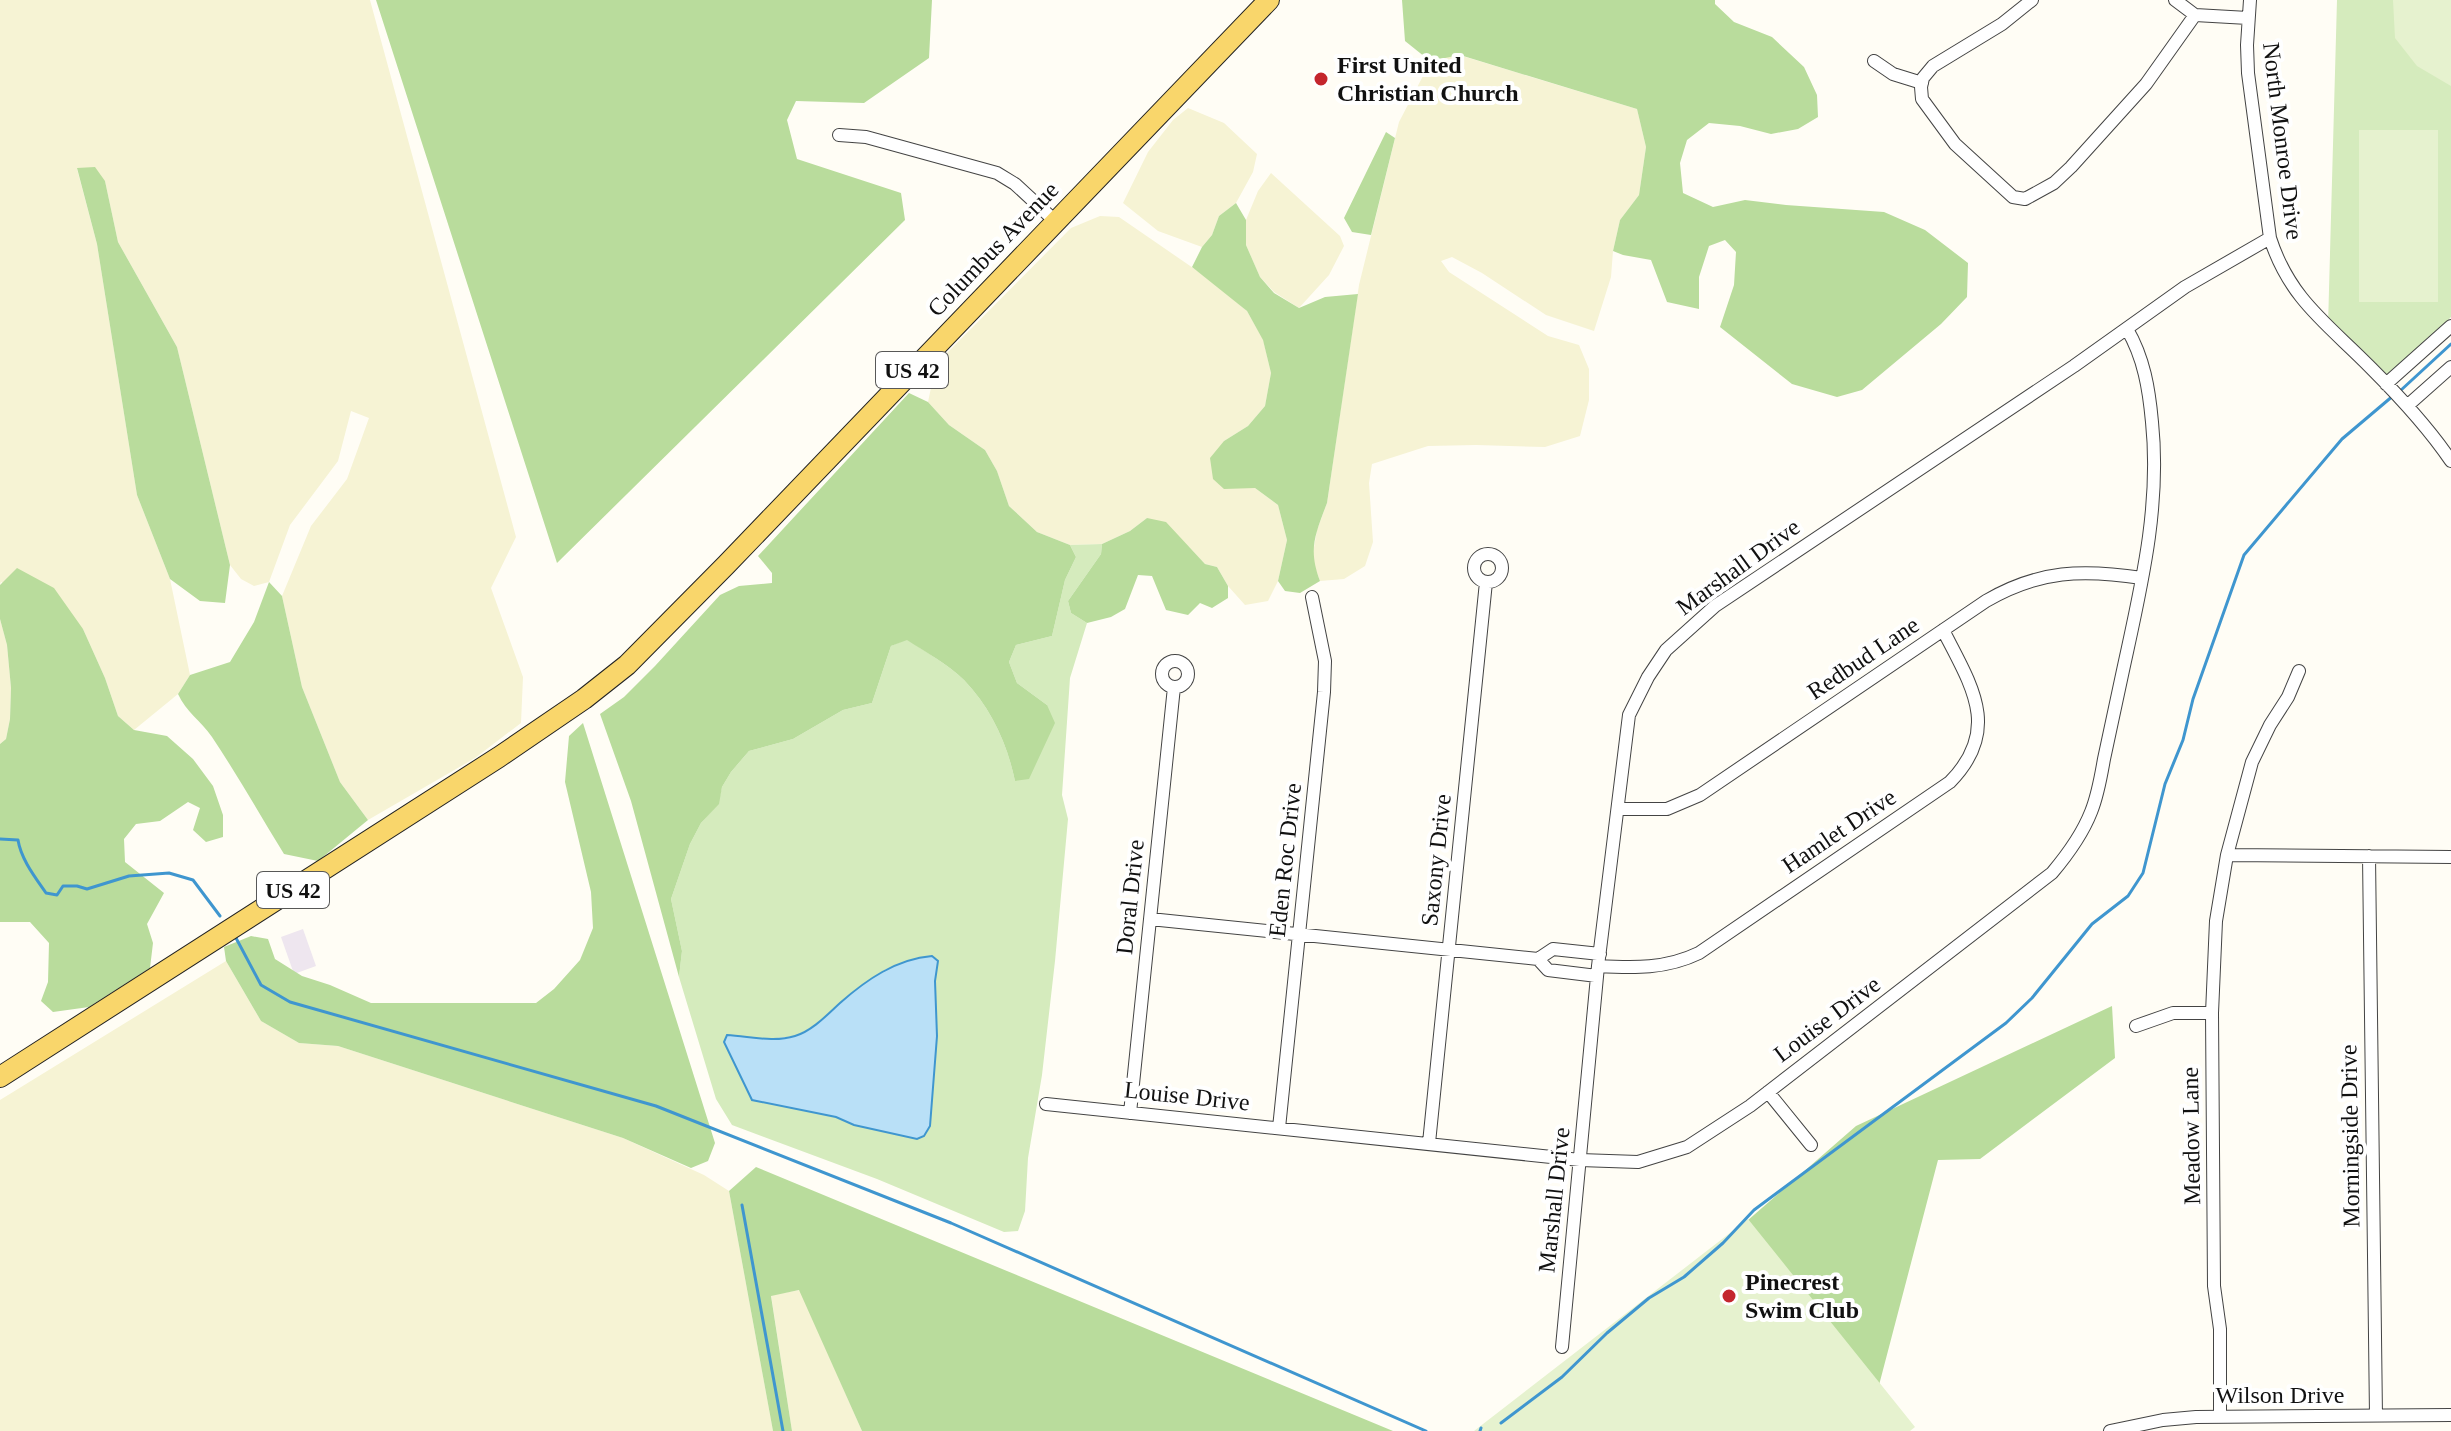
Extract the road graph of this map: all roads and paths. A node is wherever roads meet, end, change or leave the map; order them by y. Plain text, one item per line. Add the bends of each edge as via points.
1 (1269, 0) edge
2 (2032, 0) edge
3 (2175, 0) edge
4 (2250, 0) edge
5 (2195, 15) junction
6 (2248, 18) junction
7 (1874, 61) dead end
8 (1922, 83) junction
9 (839, 135) dead end
10 (1055, 221) junction
11 (2270, 238) junction
12 (2451, 326) edge
13 (2127, 329) junction
14 (2451, 367) edge
15 (2388, 386) junction
16 (2406, 404) junction
17 (2451, 461) edge
18 (2142, 578) junction
19 (1486, 582) dead end
20 (1312, 597) dead end
21 (1943, 630) junction
22 (2299, 671) dead end
23 (1174, 687) dead end
24 (1618, 809) junction
25 (2227, 855) junction
26 (2369, 856) junction
27 (2451, 857) edge
28 (1150, 919) junction
29 (1299, 934) junction
30 (1449, 949) junction
31 (1538, 959) junction
32 (1598, 966) junction
33 (2212, 1013) junction
34 (2136, 1026) dead end
35 (0, 1077) edge
36 (1768, 1092) junction
37 (1046, 1104) dead end
38 (1130, 1113) junction
39 (1279, 1128) junction
40 (1429, 1143) junction
41 (1811, 1145) dead end
42 (1580, 1160) junction
43 (1562, 1347) dead end
44 (2451, 1415) edge
45 (2376, 1416) junction
46 (2220, 1417) junction
47 (2110, 1431) edge

1 - 10 main road, Columbus Avenue / US 42
2 - 8 street via 1933,66
3 - 5 street
4 - 6 street, North Monroe Drive
5 - 6 street
5 - 8 street via 2146,84 2088,150 2054,183 2025,199 2013,197 1955,144 1922,99
6 - 11 street, North Monroe Drive via 2248,73
7 - 8 street
9 - 10 street via 866,137 997,173
10 - 35 main road, Columbus Avenue / US 42 via 627,665 499,757
11 - 13 street, Marshall Drive via 2185,287
11 - 15 street, North Monroe Drive via 2288,280 2307,306
12 - 15 street
13 - 18 street, Louise Drive via 2147,382 2154,444 2154,503
13 - 24 street, Marshall Drive via 1696,621 1666,650 1629,715
14 - 16 street
15 - 16 street, North Monroe Drive
16 - 17 street, North Monroe Drive
18 - 21 street, Redbud Lane via 2086,572 2038,578 1997,594
18 - 36 street, Louise Drive via 2092,810 2071,851 2030,891
19 - 30 street, Saxony Drive
20 - 29 street, Eden Roc Drive via 1325,671
21 - 24 street, Redbud Lane via 1693,799 1658,810
21 - 32 street, Hamlet Drive via 1979,714 1973,749 1950,782 1699,953 1654,967
22 - 25 street, Meadow Lane via 2252,762
23 - 28 street, Doral Drive
24 - 32 street, Marshall Drive
25 - 26 street
25 - 33 street, Meadow Lane via 2214,933
26 - 27 street
26 - 45 street, Morningside Drive
28 - 29 street, Hamlet Drive
28 - 38 street, Doral Drive
29 - 30 street, Hamlet Drive
29 - 39 street, Eden Roc Drive
30 - 31 street, Hamlet Drive
30 - 40 street, Saxony Drive
31 - 32 street, Hamlet Drive via 1548,970
31 - 32 street, Hamlet Drive via 1553,949
32 - 42 street, Marshall Drive
33 - 34 street via 2173,1013
33 - 46 street, Meadow Lane
36 - 41 street
36 - 42 street, Louise Drive via 1687,1147 1638,1162
37 - 38 street, Louise Drive
38 - 39 street, Louise Drive
39 - 40 street, Louise Drive
40 - 42 street, Louise Drive
42 - 43 street, Marshall Drive
44 - 45 street, Wilson Drive
45 - 46 street, Wilson Drive
46 - 47 street, Wilson Drive via 2163,1420

